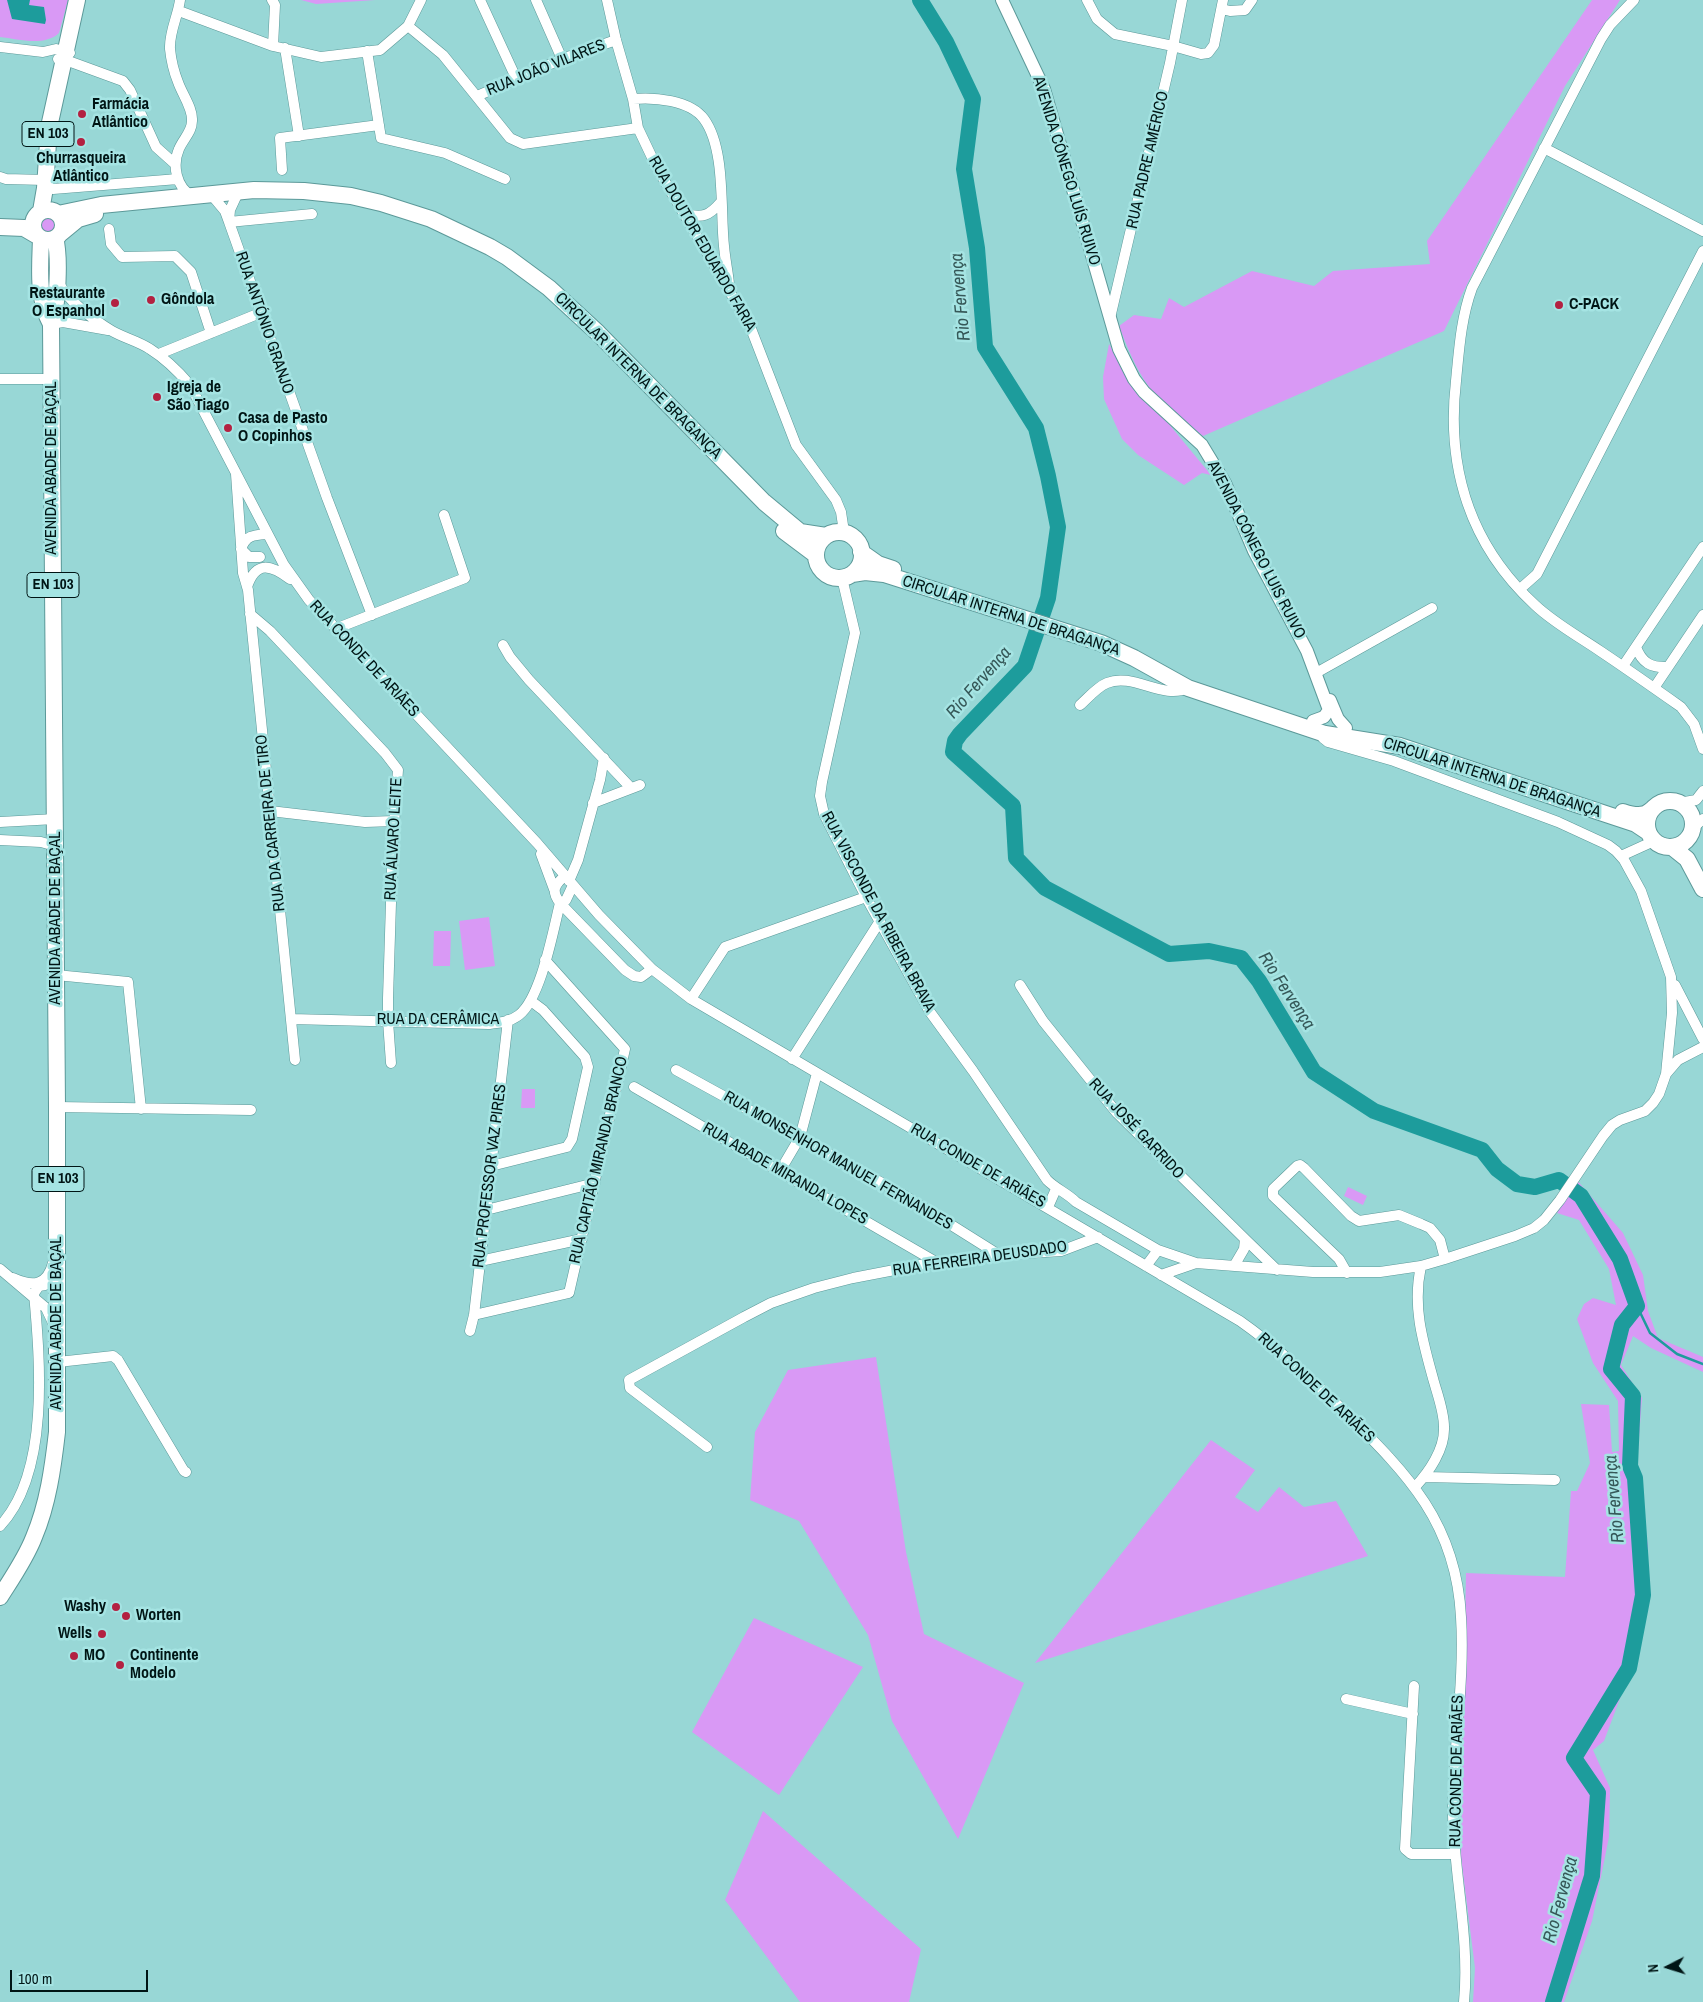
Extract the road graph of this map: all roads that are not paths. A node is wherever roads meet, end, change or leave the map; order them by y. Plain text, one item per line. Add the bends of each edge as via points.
1 (77, 0) edge
2 (85, 0) edge
3 (272, 0) edge
4 (421, 0) edge
5 (480, 0) edge
6 (536, 0) edge
7 (607, 0) edge
8 (1002, 0) edge
9 (1087, 0) edge
10 (1182, 0) edge
11 (1252, 0) edge
12 (1634, 0) edge
13 (1222, 4) edge
14 (179, 5) edge
15 (408, 26) junction
16 (616, 40) junction
17 (273, 46) junction
18 (1173, 46) junction
19 (0, 47) edge
20 (285, 48) junction
21 (367, 51) junction
22 (562, 59) junction
23 (65, 60) junction
24 (516, 78) junction
25 (477, 96) junction
26 (633, 99) junction
27 (379, 125) junction
28 (638, 128) junction
29 (299, 136) junction
30 (1544, 148) junction
31 (175, 164) junction
32 (282, 170) dead end
33 (0, 177) edge
34 (505, 178) dead end
35 (178, 179) junction
36 (49, 184) junction
37 (192, 196) junction
38 (236, 197) junction
39 (168, 198) junction
40 (215, 199) junction
41 (721, 202) junction
42 (47, 212) junction
43 (312, 214) dead end
44 (685, 214) junction
45 (0, 218) edge
46 (229, 222) junction
47 (0, 228) edge
48 (108, 229) dead end
49 (1703, 231) edge
50 (48, 236) junction
51 (1703, 252) edge
52 (56, 275) junction
53 (730, 290) junction
54 (260, 314) junction
55 (1110, 319) junction
56 (50, 324) junction
57 (111, 330) junction
58 (211, 333) junction
59 (159, 354) junction
60 (0, 379) edge
61 (51, 379) junction
62 (235, 470) junction
63 (444, 515) dead end
64 (844, 532) junction
65 (826, 536) junction
66 (270, 538) junction
67 (1703, 548) edge
68 (241, 549) junction
69 (861, 552) junction
70 (816, 555) junction
71 (260, 557) junction
72 (252, 576) junction
73 (847, 576) junction
74 (295, 582) junction
75 (247, 587) junction
76 (1520, 589) junction
77 (988, 603) junction
78 (1432, 608) dead end
79 (250, 614) junction
80 (372, 615) junction
81 (1703, 615) edge
82 (335, 629) junction
83 (1084, 634) junction
84 (504, 645) dead end
85 (1636, 647) junction
86 (1624, 666) junction
87 (1668, 667) junction
88 (1316, 673) junction
89 (1188, 688) junction
90 (1654, 688) junction
91 (1324, 692) junction
92 (1080, 705) dead end
93 (1316, 727) junction
94 (1346, 728) junction
95 (1703, 749) edge
96 (604, 758) junction
97 (1703, 791) edge
98 (593, 803) junction
99 (1679, 803) junction
100 (1651, 810) junction
101 (270, 811) junction
102 (55, 819) junction
103 (394, 821) junction
104 (0, 822) edge
105 (1695, 827) edge
106 (1651, 837) junction
107 (0, 840) edge
108 (537, 844) junction
109 (55, 846) junction
110 (1672, 848) junction
111 (1621, 856) junction
112 (1703, 875) edge
113 (569, 880) junction
114 (554, 889) junction
115 (1703, 889) edge
116 (582, 896) junction
117 (866, 897) junction
118 (563, 902) junction
119 (880, 921) junction
120 (545, 960) junction
121 (652, 969) junction
122 (56, 975) junction
123 (1671, 977) junction
124 (1020, 986) dead end
125 (691, 999) junction
126 (531, 1001) junction
127 (291, 1019) junction
128 (508, 1020) junction
129 (388, 1021) junction
130 (1703, 1039) edge
131 (1703, 1047) edge
132 (792, 1059) junction
133 (295, 1060) dead end
134 (392, 1063) dead end
135 (676, 1070) dead end
136 (818, 1073) junction
137 (1666, 1074) junction
138 (634, 1087) dead end
139 (57, 1107) junction
140 (141, 1108) junction
141 (251, 1110) dead end
142 (800, 1137) junction
143 (491, 1166) junction
144 (780, 1171) junction
145 (594, 1183) junction
146 (1056, 1189) junction
147 (1076, 1202) junction
148 (1048, 1207) junction
149 (486, 1210) junction
150 (1066, 1217) junction
151 (1098, 1237) junction
152 (582, 1239) junction
153 (1245, 1239) junction
154 (58, 1250) junction
155 (1158, 1250) junction
156 (999, 1255) junction
157 (1445, 1259) junction
158 (480, 1261) junction
159 (936, 1262) junction
160 (1196, 1263) junction
161 (1146, 1266) junction
162 (1234, 1266) junction
163 (1421, 1266) junction
164 (0, 1270) edge
165 (1277, 1270) junction
166 (1347, 1273) junction
167 (1161, 1275) junction
168 (9, 1276) junction
169 (32, 1284) junction
170 (52, 1290) junction
171 (37, 1301) junction
172 (474, 1315) junction
173 (470, 1331) dead end
174 (58, 1337) junction
175 (58, 1362) junction
176 (707, 1447) dead end
177 (186, 1472) dead end
178 (1424, 1477) junction
179 (1555, 1480) dead end
180 (1415, 1487) junction
181 (43, 1510) junction
182 (0, 1526) edge
183 (0, 1580) edge
184 (0, 1597) edge
185 (1414, 1686) dead end
186 (1346, 1700) dead end
187 (1413, 1714) junction
188 (1455, 1854) junction
189 (1464, 2002) edge

1 - 23 main road, AVENIDA ABADE DE BAÇAL / EN 103
2 - 23 main road, AVENIDA ABADE DE BAÇAL / EN 103
3 - 17 street
4 - 15 street
5 - 24 street
6 - 22 street
7 - 16 street, RUA DOUTOR EDUARDO FARIA
8 - 55 street, AVENIDA CÓNEGO LUÍS RUIVO via 1044,89
9 - 18 street via 1096,19 1115,34
10 - 18 street, RUA PADRE AMÉRICO
11 - 13 street via 1245,10 1230,11
12 - 30 street via 1601,39
13 - 18 street via 1214,45 1208,53
14 - 17 street
14 - 31 street via 170,48 192,121
15 - 21 street via 380,50
15 - 25 street via 443,55
16 - 22 street, RUA JOÃO VILARES
16 - 26 street, RUA DOUTOR EDUARDO FARIA
17 - 20 street
18 - 55 street, RUA PADRE AMÉRICO
19 - 23 street via 43,52 56,49
20 - 21 street via 321,57
20 - 29 street
21 - 27 street
22 - 24 street, RUA JOÃO VILARES
23 - 31 street via 123,81 156,147
23 - 36 main road, AVENIDA ABADE DE BAÇAL / EN 103
24 - 25 street, RUA JOÃO VILARES
25 - 28 street via 510,138 523,144
26 - 28 street, RUA DOUTOR EDUARDO FARIA
26 - 41 street via 666,99 694,110 704,119 716,148
27 - 29 street
27 - 34 street via 380,138 445,153
28 - 44 street, RUA DOUTOR EDUARDO FARIA via 657,168
29 - 32 street via 280,138
30 - 49 street
30 - 76 street via 1466,305 1453,406 1459,476 1469,509 1484,544
31 - 35 street
33 - 36 street
35 - 36 street
35 - 37 street
35 - 39 street via 175,193
36 - 42 main road, AVENIDA ABADE DE BAÇAL / EN 103
37 - 39 main road, CIRCULAR INTERNA DE BRAGANÇA
37 - 65 main road, CIRCULAR INTERNA DE BRAGANÇA via 254,190 333,193 407,210 473,237 522,267 573,309 788,523 802,533
38 - 40 main road, CIRCULAR INTERNA DE BRAGANÇA
38 - 46 street
38 - 70 main road, CIRCULAR INTERNA DE BRAGANÇA via 306,196 357,203 453,234 500,259 574,317 770,518
39 - 42 main road, CIRCULAR INTERNA DE BRAGANÇA
40 - 46 street, RUA ANTÓNIO GRANJO
40 - 50 main road, CIRCULAR INTERNA DE BRAGANÇA via 96,214 78,219
41 - 44 street via 713,212 704,216
41 - 53 street
42 - 45 main road, CIRCULAR INTERNA DE BRAGANÇA
42 - 50 main road, AVENIDA ABADE DE BAÇAL / EN 103 via 32,224
42 - 50 main road, AVENIDA ABADE DE BAÇAL / EN 103 via 63,223
43 - 46 street
44 - 53 street, RUA DOUTOR EDUARDO FARIA
46 - 54 street, RUA ANTÓNIO GRANJO
47 - 50 main road via 24,228
48 - 58 street via 110,244 122,257 175,256 191,272
50 - 52 main road, AVENIDA ABADE DE BAÇAL / EN 103
50 - 56 main road, AVENIDA ABADE DE BAÇAL / EN 103 via 42,296
51 - 76 street via 1537,574
52 - 56 main road, AVENIDA ABADE DE BAÇAL / EN 103 via 56,306
52 - 57 street, RUA CONDE DE ARIÃES via 73,302
53 - 64 street, RUA DOUTOR EDUARDO FARIA via 750,326 796,445 836,500
54 - 58 street
54 - 80 street, RUA ANTÓNIO GRANJO
55 - 88 street, AVENIDA CÓNEGO LUIS RUIVO via 1119,349 1134,380 1202,446 1225,483 1254,551 1308,651
56 - 57 street, RUA CONDE DE ARIÃES via 62,322
56 - 61 main road, AVENIDA ABADE DE BAÇAL / EN 103
57 - 59 street, RUA CONDE DE ARIÃES
58 - 59 street
59 - 62 street, RUA CONDE DE ARIÃES via 190,385
60 - 61 street
61 - 102 main road, AVENIDA ABADE DE BAÇAL / EN 103
62 - 66 street, RUA CONDE DE ARIÃES
62 - 68 street, RUA DA CARREIRA DE TIRO
63 - 80 street via 465,578
64 - 65 main road
64 - 69 main road via 857,541
65 - 70 main road via 820,541
66 - 68 street via 250,536
66 - 71 street
66 - 74 street, RUA CONDE DE ARIÃES
67 - 85 street
68 - 71 street via 249,557
68 - 75 street, RUA DA CARREIRA DE TIRO
69 - 73 main road via 860,564
69 - 77 main road, CIRCULAR INTERNA DE BRAGANÇA via 880,564
70 - 73 main road via 821,570 834,578
71 - 72 street
72 - 74 street via 260,568 270,568
72 - 75 street
73 - 77 main road, CIRCULAR INTERNA DE BRAGANÇA via 865,572 884,574
73 - 117 street, RUA VISCONDE DA RIBEIRA BRAVA via 855,633 822,782 821,805
74 - 82 street, RUA CONDE DE ARIÃES
75 - 79 street, RUA DA CARREIRA DE TIRO
76 - 86 street via 1535,606
77 - 83 main road, CIRCULAR INTERNA DE BRAGANÇA
78 - 88 street
79 - 101 street, RUA DA CARREIRA DE TIRO
79 - 103 street, RUA ÁLVARO LEITE via 396,765 399,778
80 - 82 street
81 - 87 street
82 - 108 street, RUA CONDE DE ARIÃES
83 - 89 main road, CIRCULAR INTERNA DE BRAGANÇA
83 - 93 main road, CIRCULAR INTERNA DE BRAGANÇA via 1120,644 1194,683
84 - 96 street via 529,680
85 - 86 street
85 - 87 street via 1651,666
86 - 90 street
87 - 90 street
88 - 91 street, AVENIDA CÓNEGO LUIS RUIVO
89 - 92 street via 1174,692 1112,681
89 - 93 main road, CIRCULAR INTERNA DE BRAGANÇA
90 - 95 street via 1688,714
91 - 93 street via 1329,710
91 - 94 street via 1340,723
93 - 94 main road, CIRCULAR INTERNA DE BRAGANÇA
93 - 106 main road, CIRCULAR INTERNA DE BRAGANÇA via 1400,746 1636,824
93 - 111 street via 1328,742 1394,762 1558,822 1599,840
94 - 100 main road, CIRCULAR INTERNA DE BRAGANÇA via 1402,738 1629,814 1643,815
96 - 98 street, RUA DA CERÂMICA
96 - 98 street via 636,787
97 - 99 street via 1696,800
98 - 113 street, RUA DA CERÂMICA via 578,860
99 - 100 main road via 1664,801
99 - 105 main road via 1690,813
100 - 106 main road via 1648,817
101 - 103 street via 365,822
101 - 127 street, RUA DA CARREIRA DE TIRO
102 - 104 street
102 - 109 main road, AVENIDA ABADE DE BAÇAL / EN 103
103 - 129 street, RUA ÁLVARO LEITE
105 - 110 main road via 1679,846
105 - 112 main road via 1693,854
106 - 110 main road
106 - 111 street
107 - 109 street
108 - 113 street, RUA CONDE DE ARIÃES
108 - 114 street
109 - 122 main road, AVENIDA ABADE DE BAÇAL / EN 103
110 - 115 main road via 1687,859
111 - 123 street via 1641,890
113 - 114 street via 556,884
113 - 116 street, RUA CONDE DE ARIÃES
113 - 118 street, RUA DA CERÂMICA
114 - 118 street via 555,896
116 - 118 street
116 - 121 street, RUA CONDE DE ARIÃES
117 - 119 street, RUA VISCONDE DA RIBEIRA BRAVA
117 - 125 street via 725,947
118 - 120 street, RUA DA CERÂMICA
118 - 121 street via 625,970 641,977
119 - 132 street
119 - 146 street, RUA VISCONDE DA RIBEIRA BRAVA via 930,1012
120 - 126 street, RUA DA CERÂMICA
120 - 145 street, RUA CAPITÃO MIRANDA BRANCO via 625,1049
121 - 125 street, RUA CONDE DE ARIÃES
122 - 139 main road, AVENIDA ABADE DE BAÇAL / EN 103
122 - 140 street via 128,982
123 - 130 street
123 - 137 street via 1672,1013
124 - 153 street, RUA JOSÉ GARRIDO via 1043,1020 1118,1113
125 - 132 street, RUA CONDE DE ARIÃES
126 - 128 street, RUA DA CERÂMICA via 517,1017
126 - 143 street via 585,1057 588,1068 572,1139 567,1146
127 - 129 street, RUA DA CERÂMICA
127 - 133 street, RUA DA CARREIRA DE TIRO
128 - 129 street, RUA DA CERÂMICA via 489,1024
128 - 143 street, RUA PROFESSOR VAZ PIRES
129 - 134 street, RUA ÁLVARO LEITE
131 - 137 street via 1678,1060
132 - 136 street, RUA CONDE DE ARIÃES
135 - 142 street, RUA MONSENHOR MANUEL FERNANDES
136 - 142 street
136 - 148 street, RUA CONDE DE ARIÃES
137 - 157 street, RUA VISCONDE DA RIBEIRA BRAVA via 1654,1103 1645,1111 1612,1125 1544,1220 1515,1236
138 - 144 street, RUA ABADE MIRANDA LOPES
139 - 140 street
139 - 154 main road, AVENIDA ABADE DE BAÇAL / EN 103
140 - 141 street
142 - 144 street
142 - 156 street, RUA MONSENHOR MANUEL FERNANDES via 902,1194
143 - 149 street, RUA PROFESSOR VAZ PIRES
144 - 159 street, RUA ABADE MIRANDA LOPES
145 - 149 street
145 - 152 street, RUA CAPITÃO MIRANDA BRANCO
146 - 147 street, RUA VISCONDE DA RIBEIRA BRAVA
146 - 148 street
147 - 150 street
147 - 155 street, RUA VISCONDE DA RIBEIRA BRAVA
148 - 150 street, RUA CONDE DE ARIÃES
149 - 158 street, RUA PROFESSOR VAZ PIRES
150 - 151 street, RUA CONDE DE ARIÃES
151 - 156 street, RUA FERREIRA DEUSDADO via 1061,1251
151 - 161 street, RUA CONDE DE ARIÃES
152 - 158 street
152 - 172 street, RUA CAPITÃO MIRANDA BRANCO via 569,1293
153 - 162 street via 1244,1249
153 - 165 street, RUA JOSÉ GARRIDO
154 - 169 street via 45,1280
154 - 170 main road, AVENIDA ABADE DE BAÇAL / EN 103
155 - 160 street, RUA VISCONDE DA RIBEIRA BRAVA
155 - 161 street
156 - 159 street, RUA FERREIRA DEUSDADO
157 - 163 street, RUA VISCONDE DA RIBEIRA BRAVA
157 - 166 street via 1440,1240 1430,1228 1399,1215 1356,1220 1304,1168 1297,1166 1273,1189 1273,1196 1339,1259
158 - 172 street, RUA PROFESSOR VAZ PIRES
159 - 176 street, RUA FERREIRA DEUSDADO via 829,1284 771,1303 630,1380 630,1388
160 - 162 street, RUA VISCONDE DA RIBEIRA BRAVA
160 - 167 street
161 - 167 street, RUA CONDE DE ARIÃES
162 - 165 street, RUA VISCONDE DA RIBEIRA BRAVA
163 - 166 street, RUA VISCONDE DA RIBEIRA BRAVA
163 - 178 street via 1417,1300 1419,1328 1444,1427 1440,1449
164 - 168 street
165 - 166 street, RUA VISCONDE DA RIBEIRA BRAVA
167 - 180 street, RUA CONDE DE ARIÃES via 1264,1338 1380,1447
168 - 169 street
168 - 171 street
169 - 170 street
170 - 171 street via 46,1303
170 - 171 street via 36,1288
170 - 174 main road, AVENIDA ABADE DE BAÇAL / EN 103
171 - 174 street via 46,1308
171 - 182 street via 36,1445 26,1482 9,1516
172 - 173 street, RUA PROFESSOR VAZ PIRES
174 - 175 main road, AVENIDA ABADE DE BAÇAL / EN 103
175 - 177 street via 114,1356
175 - 181 main road, AVENIDA ABADE DE BAÇAL / EN 103 via 57,1432
178 - 179 street
178 - 180 street
180 - 188 street, RUA CONDE DE ARIÃES via 1443,1535 1452,1558 1460,1600 1462,1641 1454,1774
181 - 183 main road, AVENIDA ABADE DE BAÇAL / EN 103
181 - 184 main road, AVENIDA ABADE DE BAÇAL / EN 103 via 35,1537
185 - 187 street
186 - 187 street
187 - 188 street via 1405,1848 1411,1854
188 - 189 street, RUA CONDE DE ARIÃES via 1465,1965

